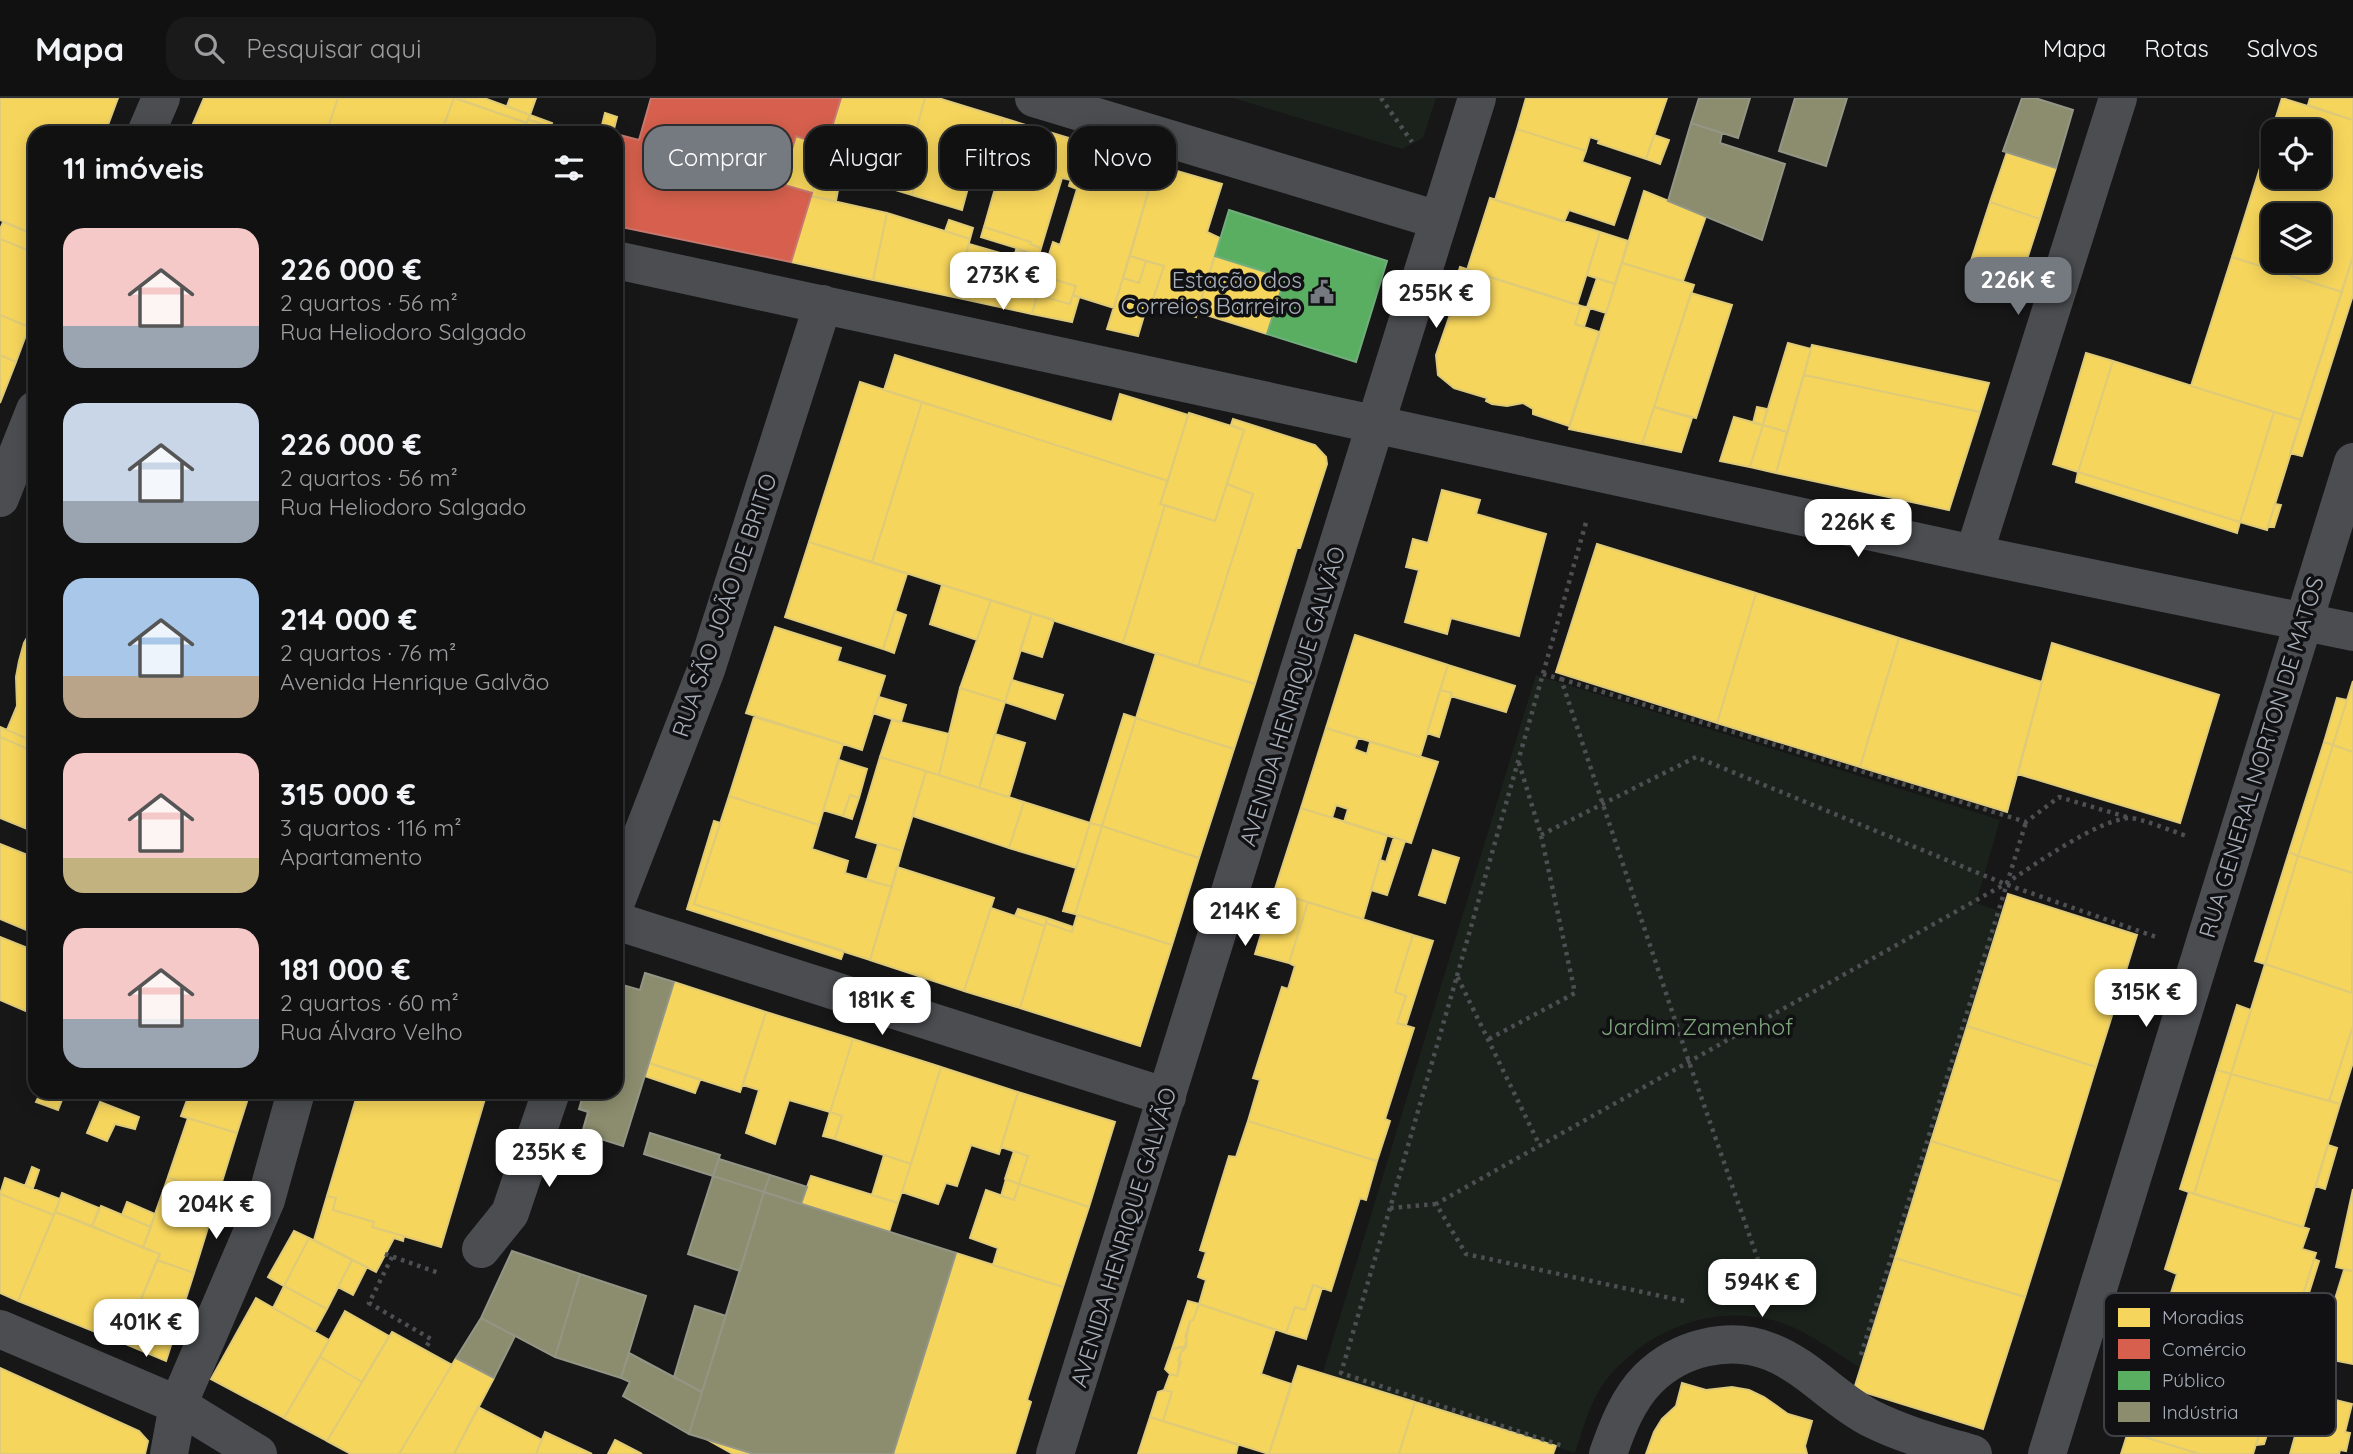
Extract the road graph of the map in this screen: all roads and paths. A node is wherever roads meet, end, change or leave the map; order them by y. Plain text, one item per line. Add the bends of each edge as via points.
1 (161, 98) edge
2 (1034, 98) edge
3 (1381, 98) edge
4 (1476, 98) edge
5 (2118, 98) edge
6 (149, 126) edge
7 (1413, 143) dead end
8 (1438, 220) junction
9 (623, 261) edge
10 (823, 304) junction
11 (1377, 423) junction
12 (28, 428) edge
13 (2353, 462) edge
14 (1600, 472) junction
15 (0, 498) edge
16 (1974, 554) junction
17 (2302, 621) junction
18 (2353, 632) edge
19 (1543, 674) junction
20 (1561, 679) junction
21 (1518, 760) junction
22 (1603, 802) junction
23 (2130, 818) junction
24 (2026, 822) junction
25 (1541, 835) junction
26 (2232, 850) junction
27 (623, 884) edge
28 (2005, 884) junction
29 (623, 923) edge
30 (2200, 952) junction
31 (1457, 976) junction
32 (1489, 1040) junction
33 (1689, 1062) junction
34 (1167, 1097) junction
35 (294, 1099) edge
36 (549, 1099) edge
37 (1540, 1146) junction
38 (1436, 1204) junction
39 (1390, 1208) junction
40 (481, 1249) dead end
41 (386, 1254) dead end
42 (392, 1257) junction
43 (412, 1264) dead end
44 (1692, 1303) dead end
45 (1773, 1311) dead end
46 (0, 1329) edge
47 (425, 1349) dead end
48 (1859, 1363) dead end
49 (178, 1405) junction
50 (1902, 1444) edge
51 (1591, 1452) edge
52 (169, 1454) edge
53 (258, 1454) edge
54 (1055, 1454) edge
55 (1973, 1454) edge
56 (2047, 1454) edge

1 - 6 street
2 - 8 street
3 - 7 path
4 - 8 street, AVENIDA HENRIQUE GALVÃO
5 - 16 street
8 - 11 street, AVENIDA HENRIQUE GALVÃO
9 - 10 street
10 - 11 street
10 - 27 street, RUA SÃO JOÃO DE BRITO via 706,670
11 - 14 street
11 - 34 street, AVENIDA HENRIQUE GALVÃO
12 - 15 street
13 - 17 street, RUA GENERAL NORTON DE MATOS
14 - 16 street
14 - 19 path
16 - 17 street
17 - 18 street
17 - 26 street, RUA GENERAL NORTON DE MATOS
19 - 20 path
19 - 21 path
20 - 22 path
20 - 24 path
21 - 25 path
21 - 31 path
22 - 25 path
22 - 28 path via 1696,757
22 - 33 path
23 - 24 path via 2059,797
23 - 26 path
23 - 28 path via 2074,840
24 - 28 path
25 - 32 path via 1575,993
26 - 30 street, RUA GENERAL NORTON DE MATOS
28 - 30 path
28 - 33 path
28 - 48 path
29 - 34 street
30 - 56 street, RUA GENERAL NORTON DE MATOS
31 - 32 path
31 - 39 path
32 - 37 path
33 - 37 path
33 - 45 path
34 - 54 street, AVENIDA HENRIQUE GALVÃO
35 - 49 street via 266,1200
36 - 40 street via 510,1213
37 - 38 path
38 - 39 path
38 - 44 path via 1466,1254
39 - 51 path via 1341,1373
41 - 42 path
42 - 43 path
42 - 47 path via 369,1303 431,1339
46 - 49 street
49 - 52 street
49 - 53 street
50 - 51 street via 1803,1370 1770,1352 1735,1344 1702,1348 1674,1360 1648,1379 1616,1430
50 - 55 street

